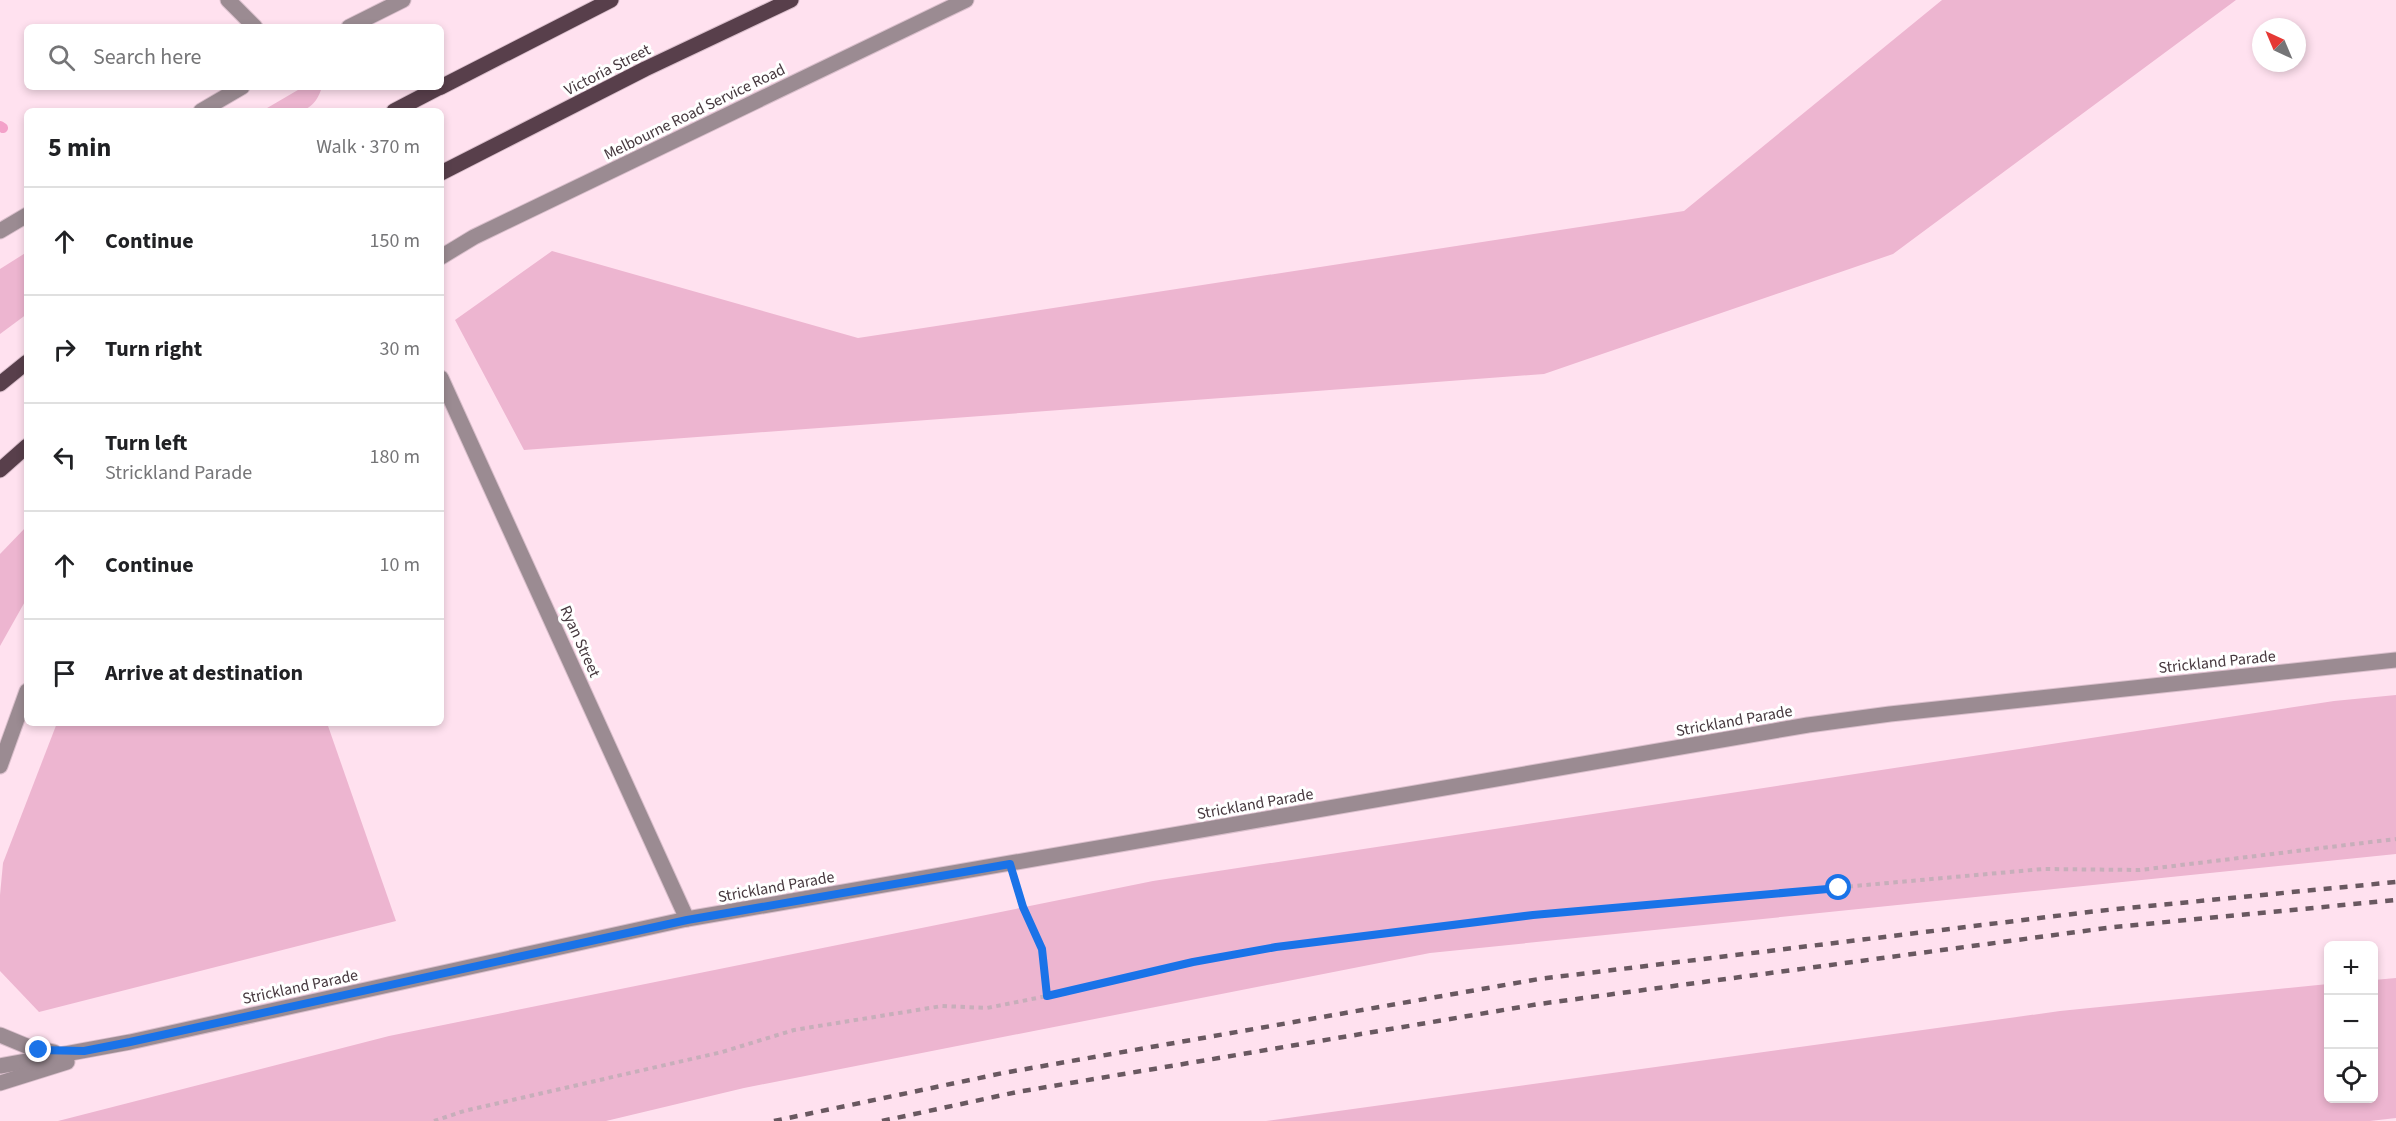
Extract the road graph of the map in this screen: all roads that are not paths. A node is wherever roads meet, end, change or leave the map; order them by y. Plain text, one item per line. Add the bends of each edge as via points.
1 (228, 0) edge
2 (403, 0) edge
3 (611, 0) edge
4 (774, 0) edge
5 (791, 0) edge
6 (966, 0) edge
7 (252, 24) edge
8 (355, 24) edge
9 (645, 69) junction
10 (444, 85) edge
11 (237, 90) edge
12 (435, 90) edge
13 (206, 108) edge
14 (400, 108) edge
15 (475, 156) junction
16 (444, 172) edge
17 (444, 178) edge
18 (24, 217) edge
19 (0, 231) edge
20 (444, 255) edge
21 (24, 364) edge
22 (0, 384) edge
23 (444, 385) edge
24 (24, 449) edge
25 (0, 470) edge
26 (2396, 660) edge
27 (24, 698) edge
28 (0, 765) edge
29 (687, 920) junction
30 (0, 1035) edge
31 (130, 1042) junction
32 (84, 1051) junction
33 (0, 1066) edge
34 (0, 1083) edge

1 - 7 street
2 - 8 street
3 - 10 main road
4 - 9 main road
5 - 9 main road, Victoria Street
6 - 20 street, Melbourne Road Service Road via 474,237
9 - 15 main road, Victoria Street
11 - 13 street
12 - 14 main road
15 - 16 main road, Victoria Street
15 - 17 street
18 - 19 street
21 - 22 main road
23 - 29 street, Ryan Street
24 - 25 main road
26 - 29 street, Strickland Parade via 1808,725
27 - 28 street
29 - 31 street, Strickland Parade
30 - 32 street via 39,1050
31 - 32 street, Strickland Parade
31 - 34 street, Strickland Parade
32 - 33 street, Strickland Parade

